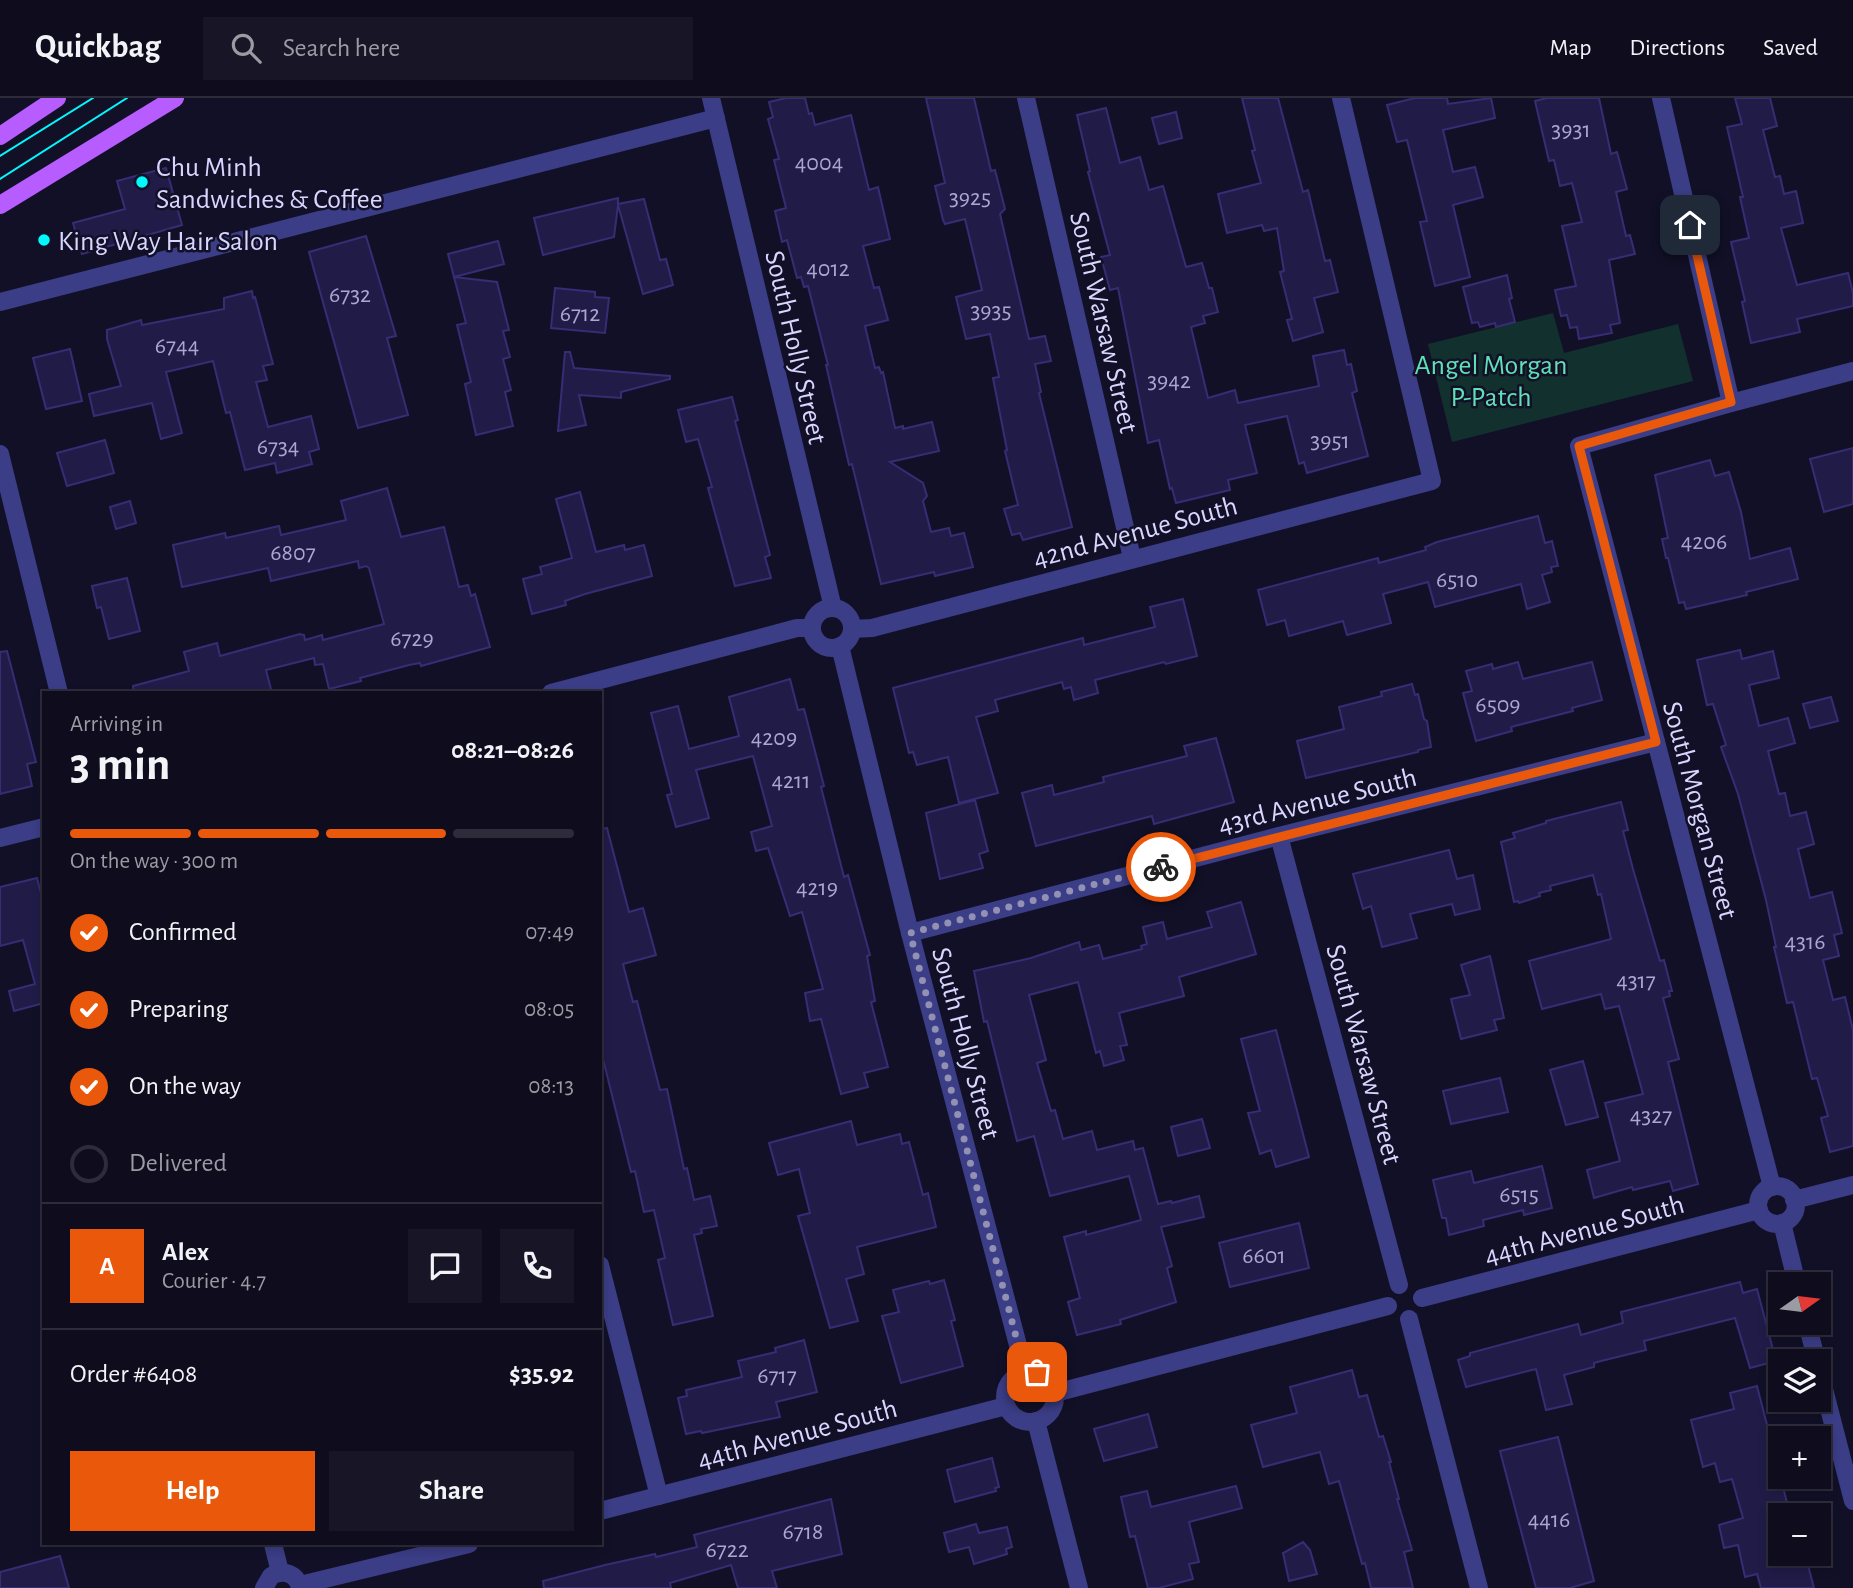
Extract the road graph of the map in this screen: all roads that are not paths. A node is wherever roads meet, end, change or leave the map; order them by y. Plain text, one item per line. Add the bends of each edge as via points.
1 (57, 98) edge
2 (175, 98) edge
3 (711, 98) edge
4 (1027, 98) edge
5 (1341, 98) edge
6 (1661, 98) edge
7 (716, 118) junction
8 (0, 136) edge
9 (0, 205) edge
10 (0, 302) edge
11 (1853, 371) edge
12 (1731, 402) junction
13 (0, 454) edge
14 (1132, 558) junction
15 (833, 608) junction
16 (812, 628) junction
17 (852, 629) junction
18 (840, 646) junction
19 (59, 691) edge
20 (559, 691) edge
21 (1656, 742) junction
22 (42, 828) edge
23 (1279, 836) junction
24 (0, 838) edge
25 (910, 933) junction
26 (1853, 1185) edge
27 (1772, 1187) junction
28 (1794, 1200) junction
29 (1759, 1210) junction
30 (1782, 1223) junction
31 (1794, 1272) edge
32 (602, 1273) edge
33 (1399, 1285) junction
34 (1422, 1298) junction
35 (1388, 1306) junction
36 (1409, 1319) junction
37 (1025, 1371) junction
38 (1055, 1393) junction
39 (1006, 1406) junction
40 (1830, 1412) edge
41 (1036, 1421) junction
42 (659, 1496) junction
43 (1853, 1501) edge
44 (602, 1510) edge
45 (273, 1545) edge
46 (464, 1545) edge
47 (280, 1572) junction
48 (300, 1587) edge
49 (264, 1588) edge
50 (1079, 1588) edge
51 (1479, 1588) edge

1 - 8 main road
2 - 9 main road
3 - 7 street, South Holly Street
4 - 14 street, South Warsaw Street
5 - 14 street, 42nd Avenue South via 1432,481
6 - 12 street
7 - 10 street
7 - 15 street, South Holly Street
11 - 12 street
12 - 21 street, South Morgan Street via 1579,446
13 - 19 street
14 - 17 street, 42nd Avenue South via 872,628
15 - 16 street via 820,611
15 - 17 street via 843,610
16 - 18 street via 822,645
16 - 20 street via 797,628
17 - 18 street via 850,638
18 - 25 street, South Holly Street
21 - 23 street, 43rd Avenue South
21 - 27 street, South Morgan Street
22 - 24 street
23 - 25 street, 43rd Avenue South
23 - 33 street, South Warsaw Street
25 - 37 street, South Holly Street
26 - 28 street
27 - 28 street via 1787,1190
27 - 29 street via 1761,1195
28 - 30 street via 1791,1218
29 - 30 street via 1767,1222
29 - 34 street, 44th Avenue South
30 - 31 street
32 - 42 street
33 - 34 street via 1414,1287
33 - 35 street via 1389,1293
34 - 36 street via 1418,1314
35 - 36 street via 1396,1317
35 - 38 street
36 - 51 street
37 - 38 street via 1045,1376
37 - 39 street via 1009,1382
38 - 41 street via 1053,1407
39 - 41 street via 1016,1418
39 - 42 street, 44th Avenue South
40 - 43 street
41 - 50 street
42 - 44 street, 44th Avenue South
45 - 47 street
46 - 48 street
47 - 48 street via 293,1575
47 - 49 street via 271,1576

